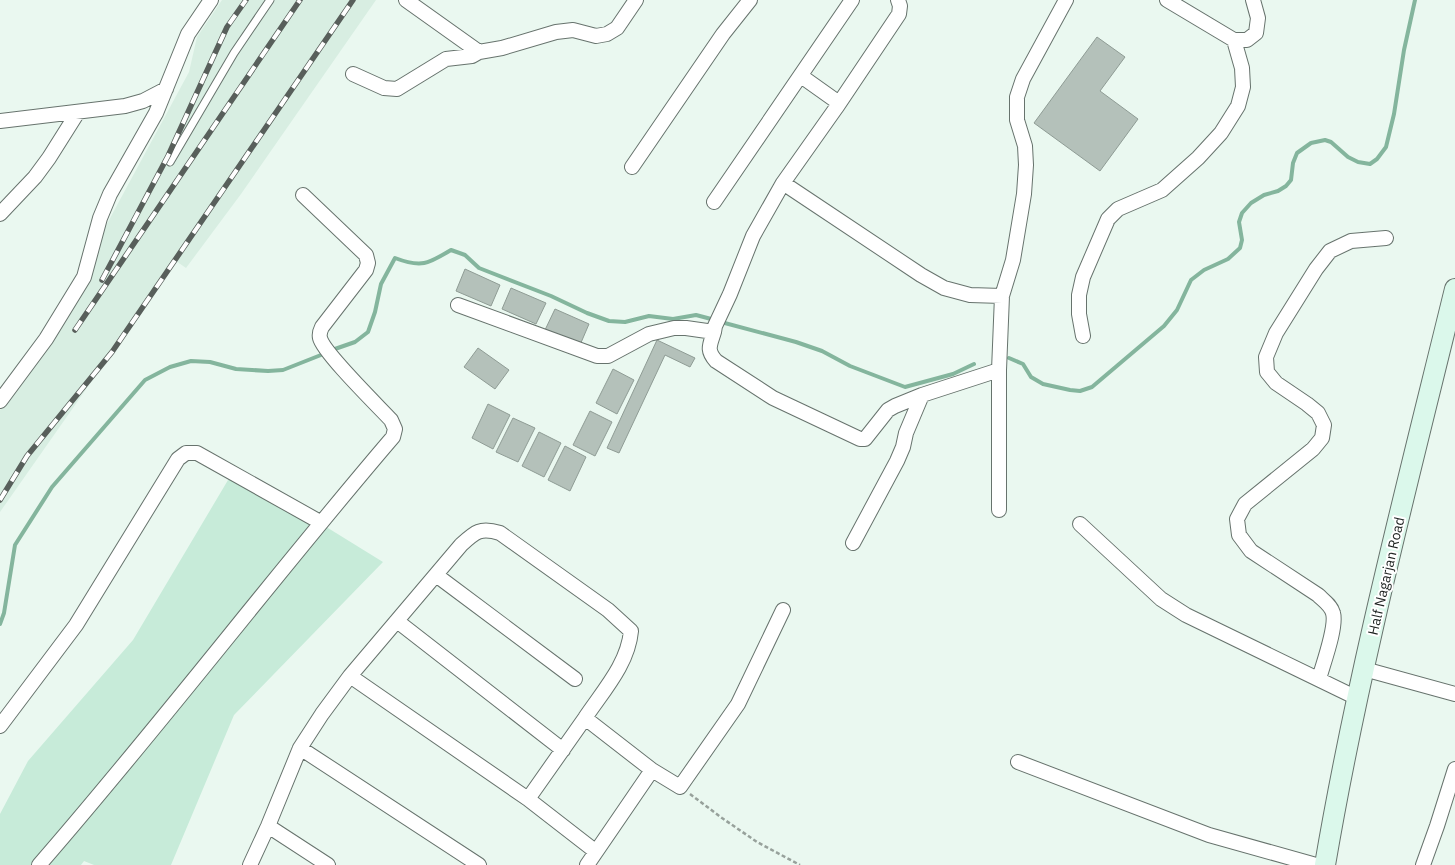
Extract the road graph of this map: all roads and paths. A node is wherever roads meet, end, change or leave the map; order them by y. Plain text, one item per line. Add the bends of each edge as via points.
1 (210, 0) edge
2 (270, 0) edge
3 (406, 0) edge
4 (636, 0) edge
5 (750, 0) edge
6 (852, 0) edge
7 (898, 0) edge
8 (1066, 0) edge
9 (1167, 0) edge
10 (1253, 0) edge
11 (1234, 40) junction
12 (478, 52) junction
13 (353, 74) dead end
14 (801, 76) junction
15 (166, 89) junction
16 (839, 103) junction
17 (78, 112) junction
18 (0, 121) edge
19 (170, 162) dead end
20 (632, 167) dead end
21 (783, 183) junction
22 (303, 195) dead end
23 (17, 196) junction
24 (0, 197) edge
25 (714, 202) dead end
26 (0, 214) edge
27 (1386, 238) dead end
28 (1455, 290) edge
29 (1002, 296) junction
30 (458, 306) dead end
31 (715, 329) junction
32 (1083, 336) dead end
33 (999, 370) junction
34 (922, 395) junction
35 (0, 401) edge
36 (999, 510) dead end
37 (320, 522) junction
38 (1080, 524) dead end
39 (853, 543) dead end
40 (436, 575) junction
41 (783, 610) dead end
42 (397, 621) junction
43 (1364, 669) junction
44 (350, 676) junction
45 (1319, 679) junction
46 (576, 680) dead end
47 (1455, 694) edge
48 (1357, 698) junction
49 (585, 718) junction
50 (0, 726) edge
51 (300, 748) junction
52 (563, 750) junction
53 (1018, 762) dead end
54 (1455, 769) edge
55 (652, 770) junction
56 (680, 787) junction
57 (528, 799) junction
58 (268, 826) junction
59 (595, 852) junction
60 (39, 865) edge
61 (250, 865) edge
62 (328, 865) edge
63 (479, 865) edge
64 (587, 865) edge
65 (800, 865) edge
66 (1316, 865) edge
67 (1325, 865) edge
68 (1423, 865) edge

1 - 15 street via 188,34
2 - 19 lane via 234,53
3 - 12 street
4 - 12 street via 617,28 607,34 596,36 573,30 556,32
5 - 20 street
6 - 14 street
7 - 16 street via 899,14
8 - 29 street via 1023,79 1017,97 1017,120 1025,146 1024,194 1013,260
9 - 11 street
10 - 11 street via 1258,18 1256,33 1247,40
11 - 32 street via 1242,68 1243,87 1238,106 1221,133 1162,190 1118,209 1108,218 1083,277 1079,295 1078,314
12 - 13 street via 472,56 446,59 397,88 384,88
14 - 16 street
14 - 25 street
15 - 17 street via 124,106
15 - 35 street via 110,194 84,276 46,340
16 - 21 street
17 - 18 street
17 - 23 street via 49,158
21 - 29 street via 944,288 970,295
21 - 31 street via 753,236
22 - 37 street via 359,246 368,263 322,327 319,337 332,356 391,420 395,429 393,437
23 - 24 street
23 - 26 street
27 - 45 street via 1351,241 1330,251 1276,333 1266,357 1267,372 1276,383 1318,413 1324,425 1322,438 1246,504 1237,519 1239,535 1251,551 1318,595 1333,612 1331,636
28 - 43 main road, Half Nagarjan Road
29 - 33 street
30 - 31 street via 597,356 608,356 649,334 674,328
31 - 34 street via 709,347 716,362 773,398 860,439 865,439 888,410
33 - 34 street
33 - 36 street
34 - 39 street via 897,461
37 - 50 street via 197,453 186,453 178,459 76,626
37 - 60 street via 180,698
38 - 45 street via 1161,598 1186,615
40 - 42 street
40 - 46 street
40 - 49 street via 475,532 488,530 500,533 622,621 631,631 630,643 611,681
41 - 56 street via 738,704
42 - 44 street
42 - 52 street
43 - 47 street
43 - 48 main road, Half Nagarjan Road
44 - 51 street
44 - 57 street
45 - 48 street
48 - 67 main road, Half Nagarjan Road
49 - 52 street
49 - 55 street
51 - 58 street
51 - 63 street
52 - 57 street
53 - 66 street via 1209,835
54 - 68 street
55 - 56 street
55 - 59 street
56 - 65 path via 757,842
57 - 59 street
58 - 61 street
58 - 62 street
59 - 64 street

